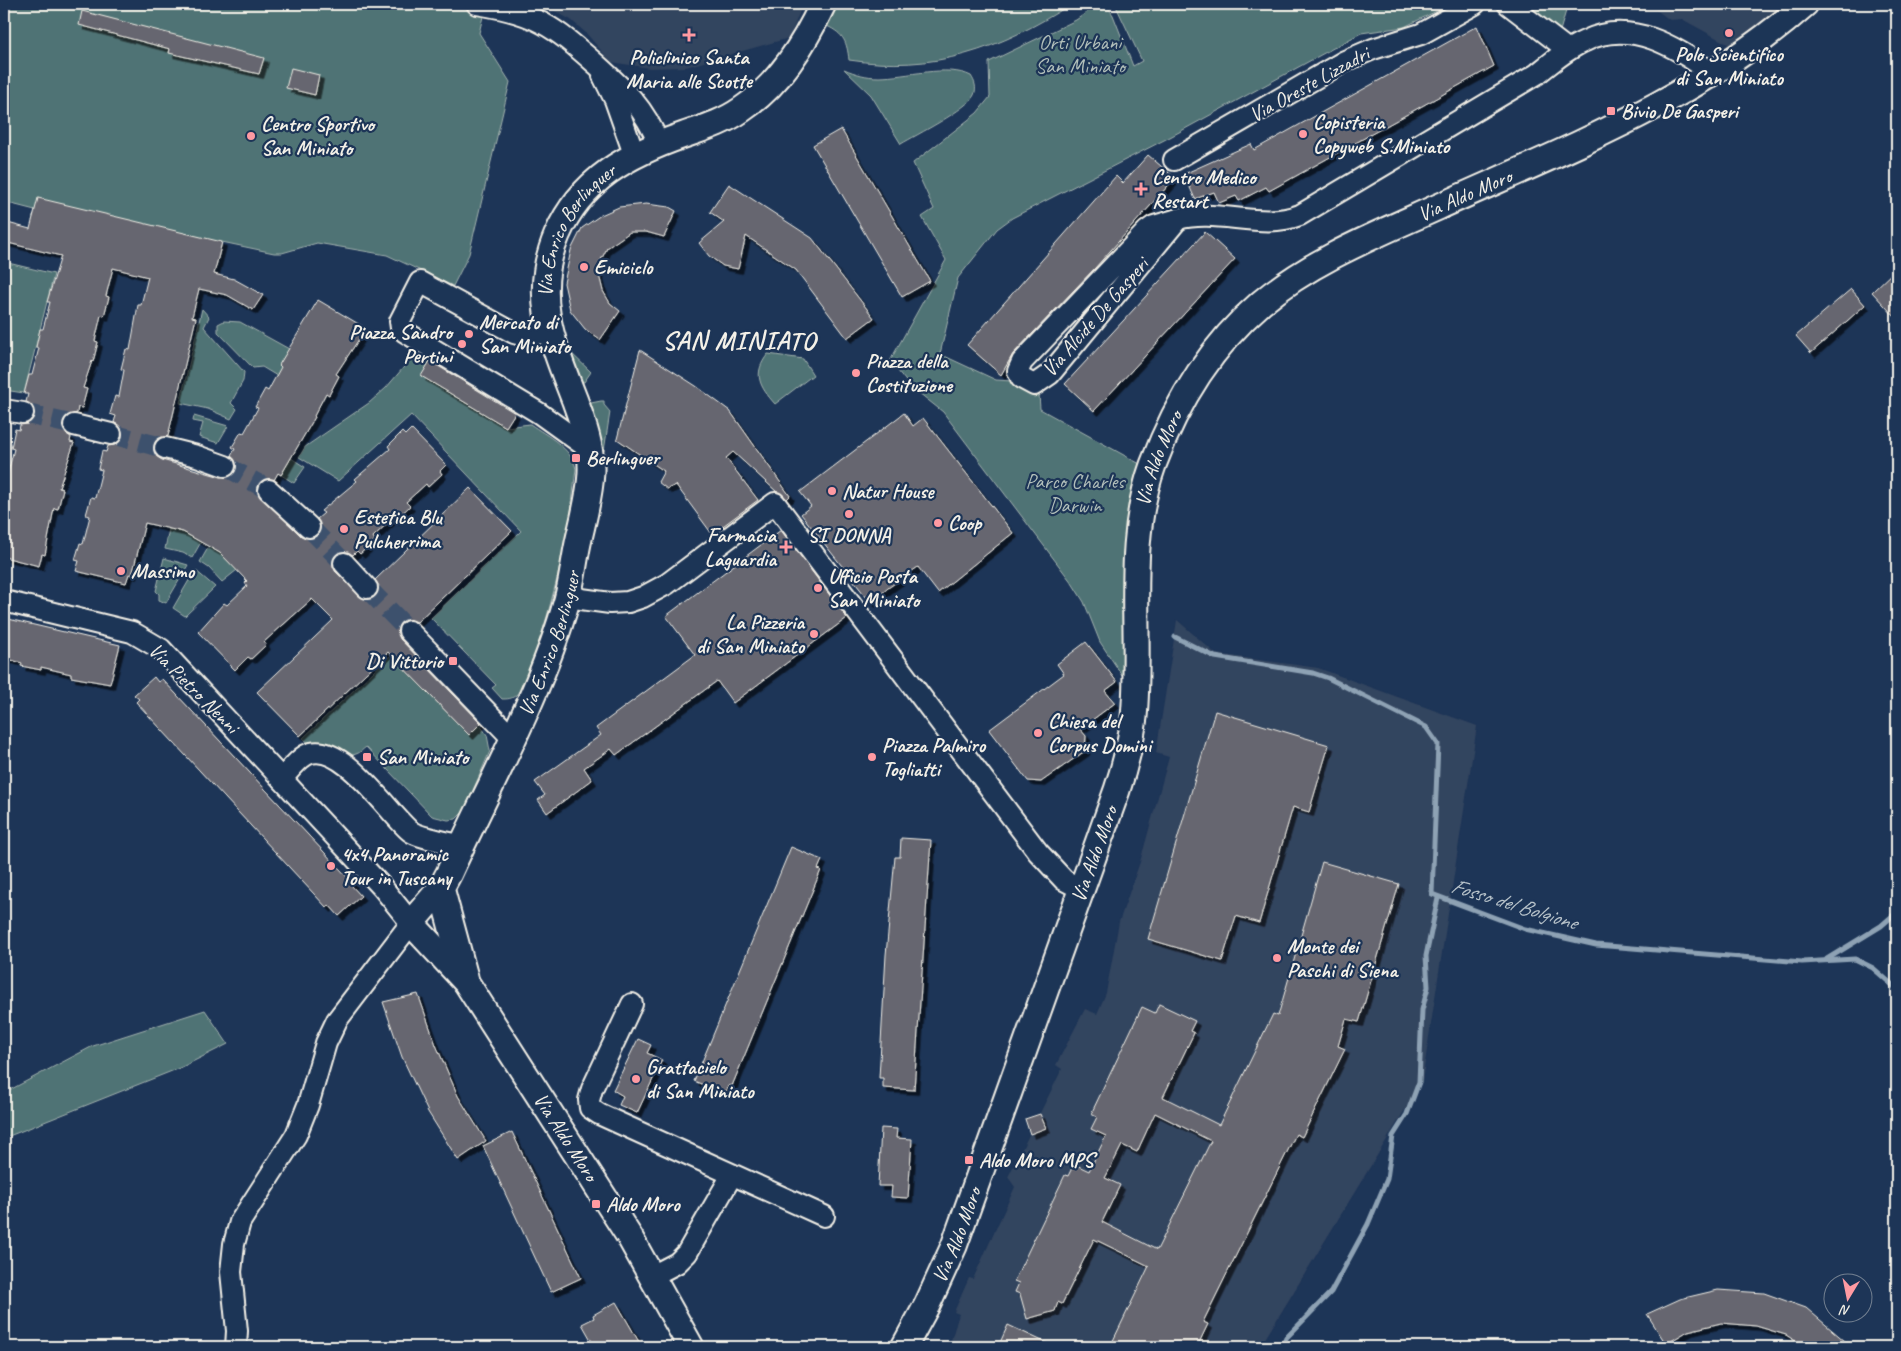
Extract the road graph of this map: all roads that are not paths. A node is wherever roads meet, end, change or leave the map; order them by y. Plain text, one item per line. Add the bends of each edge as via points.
1 (477, 4) edge
2 (823, 4) edge
3 (1475, 4) edge
4 (1508, 4) edge
5 (1805, 4) edge
6 (1568, 50) junction
7 (595, 64) junction
8 (1713, 74) junction
9 (659, 144) junction
10 (634, 154) junction
11 (1174, 160) dead end
12 (1178, 219) junction
13 (549, 332) junction
14 (575, 402) junction
15 (539, 413) junction
16 (74, 425) tunnel mouth
17 (111, 434) tunnel mouth
18 (165, 448) tunnel mouth
19 (590, 449) junction
20 (225, 466) tunnel mouth
21 (269, 490) tunnel mouth
22 (309, 527) tunnel mouth
23 (344, 564) tunnel mouth
24 (367, 588) tunnel mouth
25 (567, 597) junction
26 (4, 601) edge
27 (408, 631) tunnel mouth
28 (512, 738) junction
29 (282, 780) junction
30 (462, 846) junction
31 (441, 888) junction
32 (1081, 889) junction
33 (411, 923) junction
34 (466, 982) junction
35 (632, 1004) dead end
36 (732, 1175) junction
37 (824, 1216) dead end
38 (652, 1276) junction
39 (236, 1347) edge
40 (692, 1347) edge
41 (904, 1347) edge

1 - 7 street via 517,12 540,21 564,35
2 - 9 street, Via Enrico Berlinguer via 786,67 758,98 723,121
3 - 11 street, Via Oreste Lizzadri via 1421,34 1372,49 1345,62
4 - 6 street
5 - 8 street, Via Aldo Moro via 1758,43
6 - 8 street, Via Alcide De Gasperi via 1607,34 1636,33 1663,42
6 - 12 street, Via Alcide De Gasperi via 1537,74 1300,215 1281,220 1207,216
7 - 9 street via 634,99
7 - 10 street via 615,100
8 - 32 street, Via Aldo Moro via 1619,125 1313,267 1263,301 1217,347 1173,418 1145,492 1138,541 1132,733 1117,790
9 - 10 street, Via Enrico Berlinguer
10 - 13 street, Via Enrico Berlinguer via 586,190 559,230 546,276
12 - 12 street, Via Alcide De Gasperi via 1148,231 1022,362 1018,371 1020,378 1034,384 1050,374
13 - 14 street, Via Enrico Berlinguer
13 - 15 street via 525,336 514,333 420,282 400,321 402,330
14 - 15 street via 559,411
14 - 19 street, Via Enrico Berlinguer
15 - 19 street
16 - 17 street
18 - 20 street
19 - 25 street, Via Enrico Berlinguer via 591,478
21 - 22 street
23 - 24 street
25 - 28 street, Via Enrico Berlinguer via 548,653
25 - 32 street via 610,603 643,597 675,578 775,503 1038,852 1064,880
26 - 29 street, Via Pietro Nenni via 125,630 146,640 168,656
27 - 28 street
28 - 30 street, Via Enrico Berlinguer
29 - 30 street via 304,756 316,753 338,759 411,832
29 - 33 street, Via Pietro Nenni via 382,887
30 - 31 street, Via Enrico Berlinguer
31 - 33 street, Via Enrico Berlinguer
31 - 34 street, Via Aldo Moro
32 - 41 street, Via Aldo Moro via 954,1246
33 - 34 street, Via Aldo Moro
33 - 39 street, Via Enrico Berlinguer via 337,1020 326,1043 296,1135 240,1222 231,1272
34 - 38 street, Via Aldo Moro
35 - 36 street via 592,1089 588,1100 590,1108
36 - 37 street
36 - 38 street via 687,1253 677,1263
38 - 40 street, Via Aldo Moro

